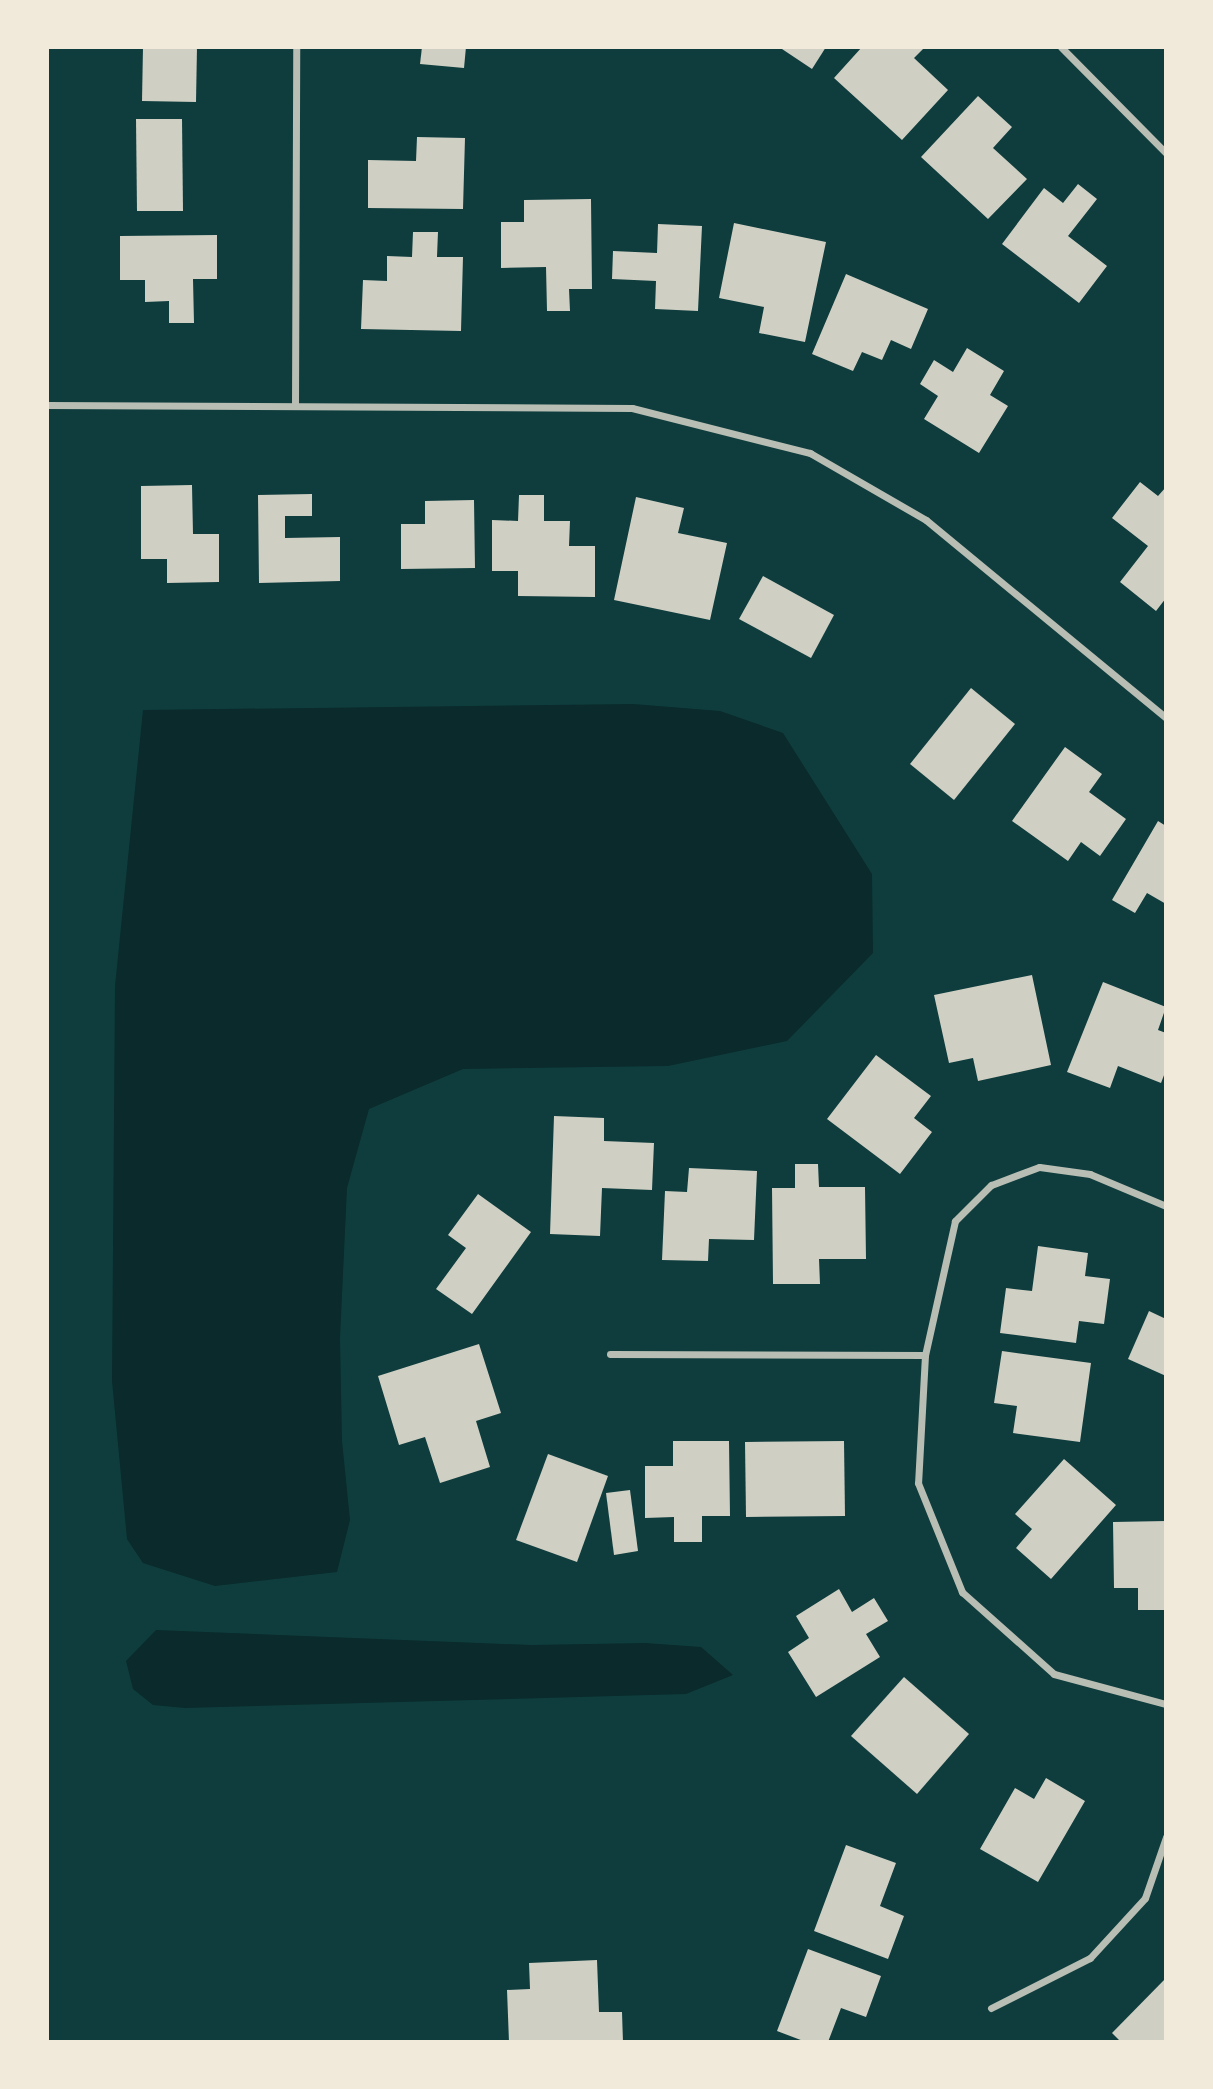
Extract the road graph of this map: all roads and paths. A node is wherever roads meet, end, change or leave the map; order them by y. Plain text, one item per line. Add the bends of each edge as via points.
1 (296, 47) edge
2 (1060, 47) edge
3 (1166, 153) edge
4 (47, 405) edge
5 (295, 405) junction
6 (1166, 718) edge
7 (1166, 1206) edge
8 (610, 1354) dead end
9 (925, 1356) junction
10 (1166, 1704) edge
11 (1166, 1837) edge
12 (991, 2008) dead end

1 - 5 street
2 - 3 street
4 - 5 street
5 - 6 street via 632,408 810,453 926,520
7 - 9 street via 1090,1174 1039,1167 991,1185 955,1221
8 - 9 street
9 - 10 street via 918,1483 962,1592 1054,1674
11 - 12 street via 1145,1898 1090,1958

